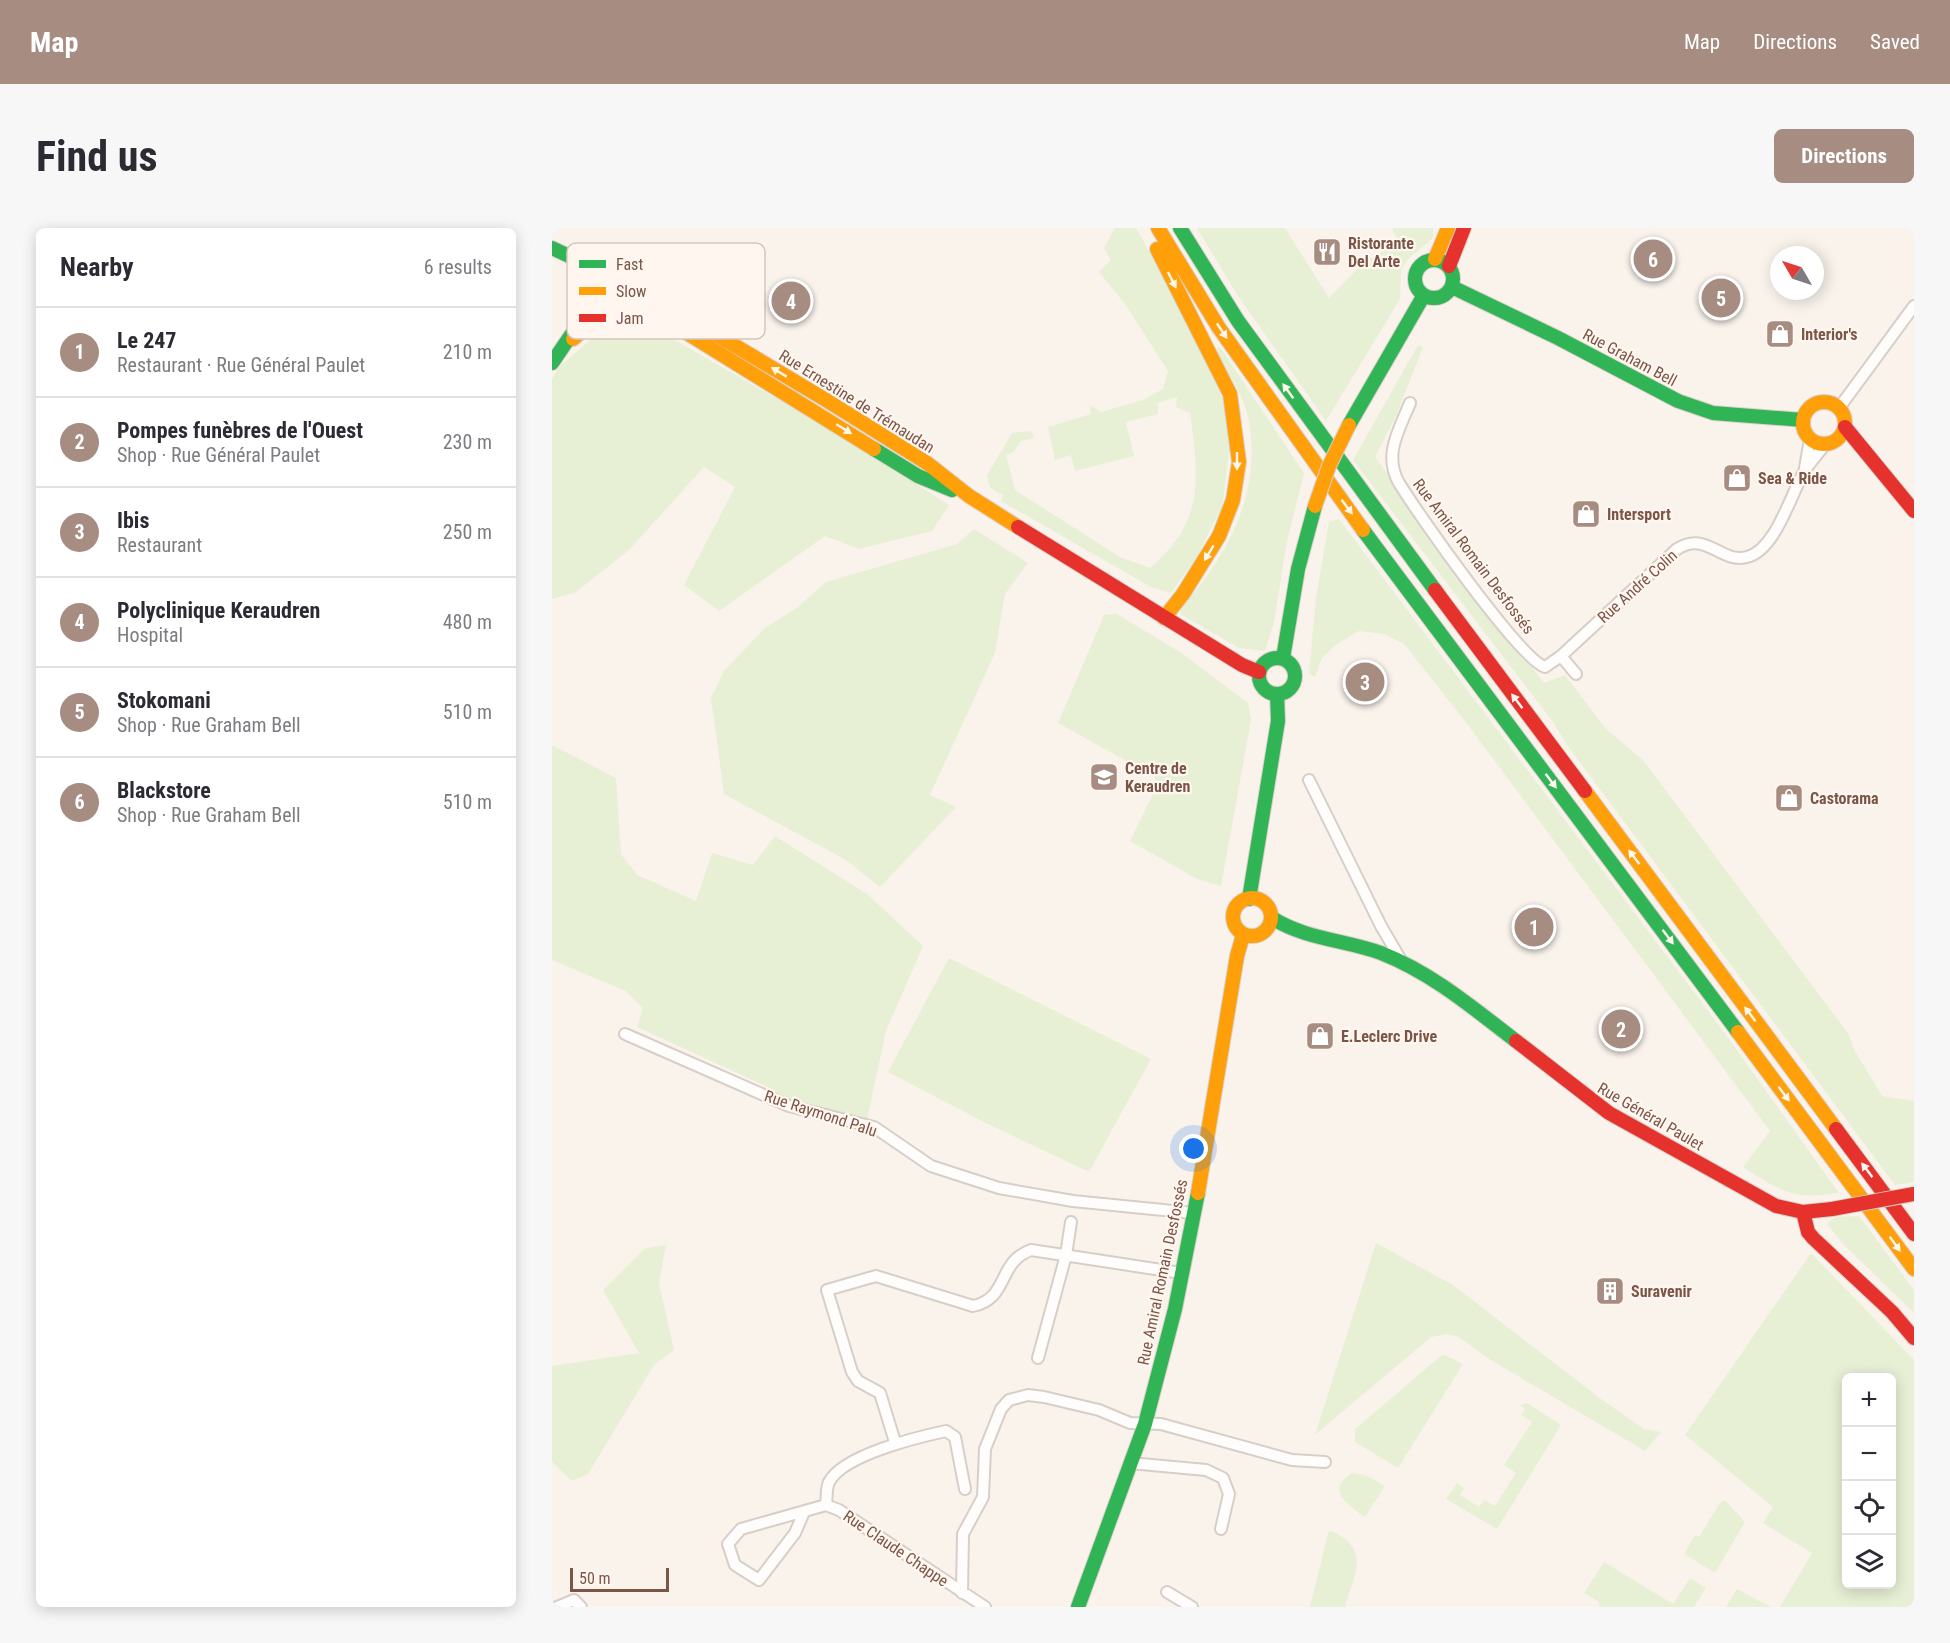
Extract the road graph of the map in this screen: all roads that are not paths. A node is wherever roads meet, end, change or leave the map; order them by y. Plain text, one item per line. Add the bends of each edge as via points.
1 (1146, 228) edge
2 (1158, 228) edge
3 (1180, 228) edge
4 (1448, 228) edge
5 (1464, 228) edge
6 (556, 250) edge
7 (1435, 259) junction
8 (567, 264) edge
9 (1449, 266) junction
10 (1452, 287) junction
11 (1424, 295) junction
12 (1914, 306) edge
13 (567, 339) edge
14 (575, 339) edge
15 (696, 339) edge
16 (724, 339) edge
17 (556, 357) edge
18 (1410, 403) dead end
19 (1839, 408) junction
20 (1803, 420) junction
21 (1845, 427) junction
22 (1810, 439) junction
23 (1828, 444) junction
24 (1873, 461) junction
25 (1805, 471) junction
26 (969, 496) junction
27 (1914, 511) edge
28 (1164, 618) junction
29 (1561, 656) junction
30 (1282, 658) junction
31 (1259, 672) junction
32 (1576, 674) dead end
33 (1276, 694) junction
34 (1309, 780) dead end
35 (1249, 898) junction
36 (1272, 918) junction
37 (1289, 929) junction
38 (1266, 931) junction
39 (1243, 934) junction
40 (1402, 962) junction
41 (626, 1034) dead end
42 (1914, 1194) edge
43 (1803, 1212) junction
44 (1192, 1213) junction
45 (1071, 1222) dead end
46 (1914, 1234) edge
47 (1066, 1255) junction
48 (1914, 1269) edge
49 (1181, 1273) junction
50 (1914, 1338) edge
51 (1038, 1358) dead end
52 (1144, 1424) junction
53 (895, 1442) junction
54 (1130, 1462) junction
55 (1325, 1462) dead end
56 (965, 1489) dead end
57 (826, 1505) junction
58 (804, 1512) junction
59 (1221, 1529) dead end
60 (1167, 1592) dead end
61 (962, 1593) junction
62 (556, 1607) edge
63 (581, 1607) edge
64 (985, 1607) edge
65 (1078, 1607) edge
66 (1192, 1607) edge

1 -> 28 main road via 1230,394 1239,462 1233,500 1219,536 1184,594
2 -> 48 main road via 1219,328 1338,496
46 -> 3 main road via 1322,438 1238,321
4 - 7 main road
5 - 9 main road
6 - 8 main road
7 - 9 main road
7 - 11 main road via 1423,263 1416,273 1416,285
9 - 10 main road
10 - 11 main road via 1443,296
10 - 20 main road, Rue Graham Bell via 1678,401 1713,413
11 - 30 main road, bridge via 1329,466 1298,569
12 - 19 street
13 - 17 main road
14 - 17 main road
15 -> 26 main road, Rue Ernestine de Trémaudan via 918,476
26 -> 16 main road, Rue Ernestine de Trémaudan via 927,462
18 - 29 street, Rue Amiral Romain Desfossés via 1391,456 1391,468 1399,483 1479,595 1527,653 1545,667
19 - 20 main road via 1821,402 1809,408
19 - 21 main road
20 - 22 main road
21 - 23 main road via 1838,439
21 - 24 main road
22 - 23 main road
22 - 25 street, Rue André Colin
23 - 24 main road
23 - 25 street, Rue André Colin
24 - 27 main road
25 - 29 street, Rue André Colin via 1772,534 1754,554 1737,557 1707,545 1686,544
26 - 28 main road, Rue Ernestine de Trémaudan
28 - 31 main road, Rue Ernestine de Trémaudan
29 - 32 street
30 - 31 main road via 1266,661
30 - 33 main road via 1293,665 1296,680 1287,692
31 - 33 main road via 1261,684
33 - 35 main road via 1278,721
34 - 40 street, Rue Général Paulet
35 - 36 main road via 1264,902
35 - 39 main road via 1234,911 1234,925
36 - 37 main road, Rue Général Paulet
36 - 38 main road
37 - 38 main road, Rue Général Paulet
37 - 40 main road, Rue Général Paulet
38 - 39 main road via 1255,937
39 - 44 main road, Rue Amiral Romain Desfossés
40 - 43 main road, Rue Général Paulet via 1449,989 1609,1113 1776,1206
41 - 44 street, Rue Raymond Palu via 789,1106 874,1127 942,1170 999,1188
42 - 43 main road, Rue Général Paulet, bridge
43 - 50 main road via 1813,1238
44 - 49 main road, Rue Amiral Romain Desfossés
45 - 47 street
47 - 49 street
47 - 51 street
47 - 53 street via 1031,1250 1018,1254 994,1298 973,1306 876,1276 827,1290 852,1372 858,1381 880,1393
49 - 52 main road, Rue Amiral Romain Desfossés
52 - 54 main road, Rue Amiral Romain Desfossés
52 - 55 street via 1161,1424 1292,1460
52 - 61 street via 1044,1397 1028,1395 1010,1400 1001,1409 985,1449 983,1497 963,1534
53 - 56 street via 946,1431 956,1437
53 - 57 street via 838,1470 828,1484
54 - 59 street via 1206,1470 1223,1478 1229,1494
54 - 65 main road, Rue Amiral Romain Desfossés
57 - 58 street, Rue Claude Chappe
57 - 61 street, Rue Claude Chappe
58 - 58 street, Rue Claude Chappe via 741,1529 728,1544 735,1565 759,1580 795,1533
60 - 66 street
61 - 64 street, Rue Claude Chappe
62 - 63 street via 574,1600

